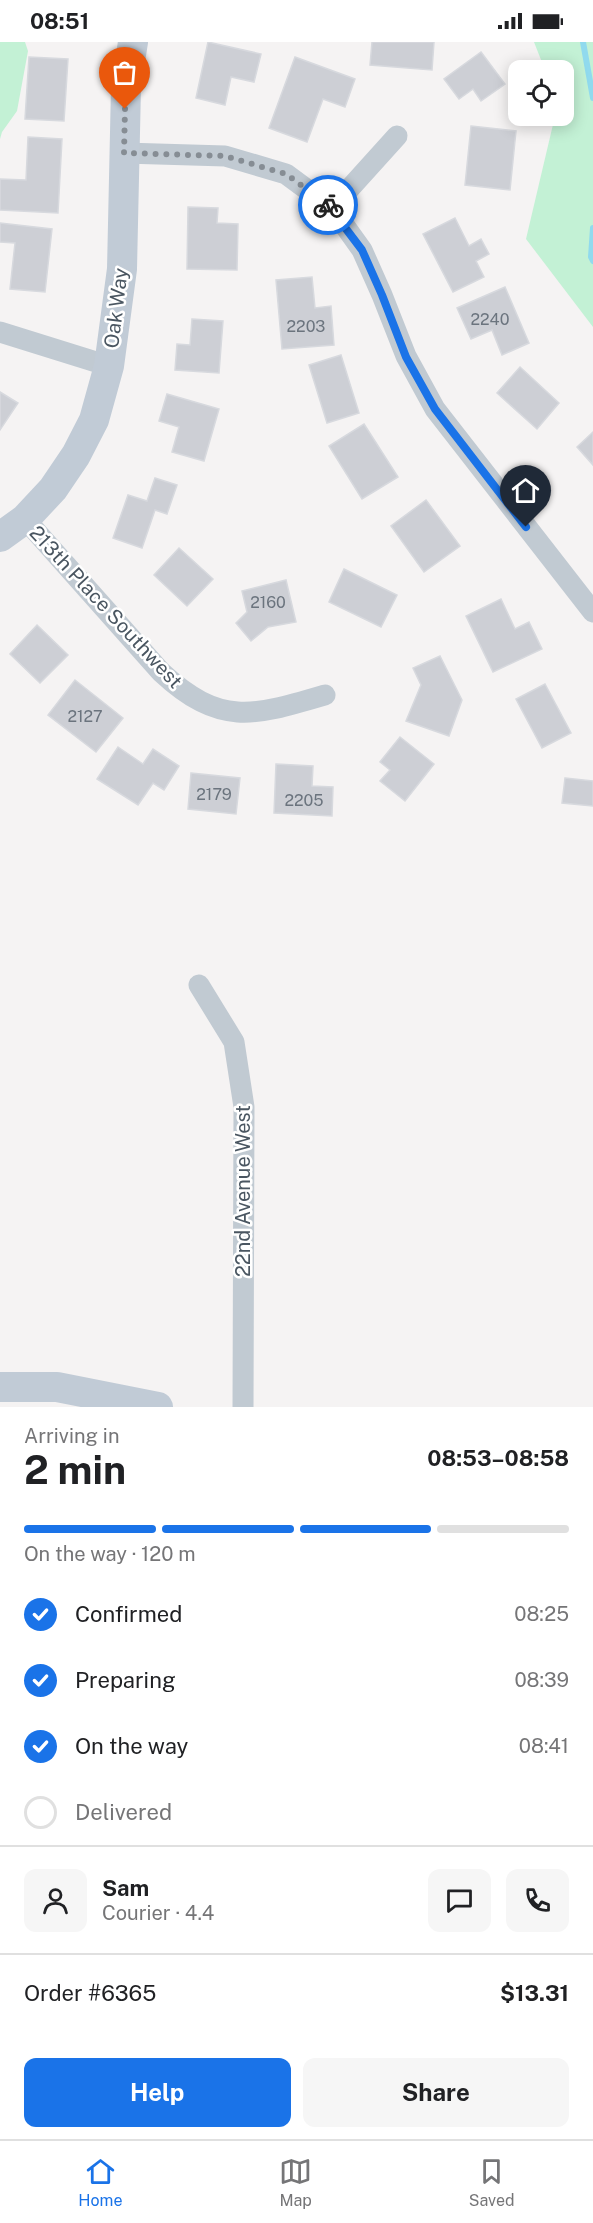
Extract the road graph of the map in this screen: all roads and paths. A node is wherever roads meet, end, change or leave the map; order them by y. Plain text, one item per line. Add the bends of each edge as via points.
1 (133, 42) edge
2 (397, 136) dead end
3 (124, 153) junction
4 (332, 208) junction
5 (0, 332) edge
6 (109, 366) junction
7 (25, 519) junction
8 (0, 537) edge
9 (593, 612) edge
10 (326, 695) dead end
11 (199, 985) dead end
12 (0, 1386) edge
13 (158, 1407) edge
14 (243, 1407) edge

1 - 3 street, Oak Way via 126,87
2 - 4 street
3 - 4 street via 225,156 286,174
3 - 6 street, Oak Way via 122,269
4 - 9 street via 362,250 406,357 435,409
5 - 6 street
6 - 7 street, Oak Way via 94,420 76,455 53,489
7 - 8 street, Oak Way
7 - 10 street, 213th Place Southwest via 161,672 204,704 238,713 271,711
11 - 14 street, 22nd Avenue West via 234,1042 244,1107
12 - 13 street via 57,1387

